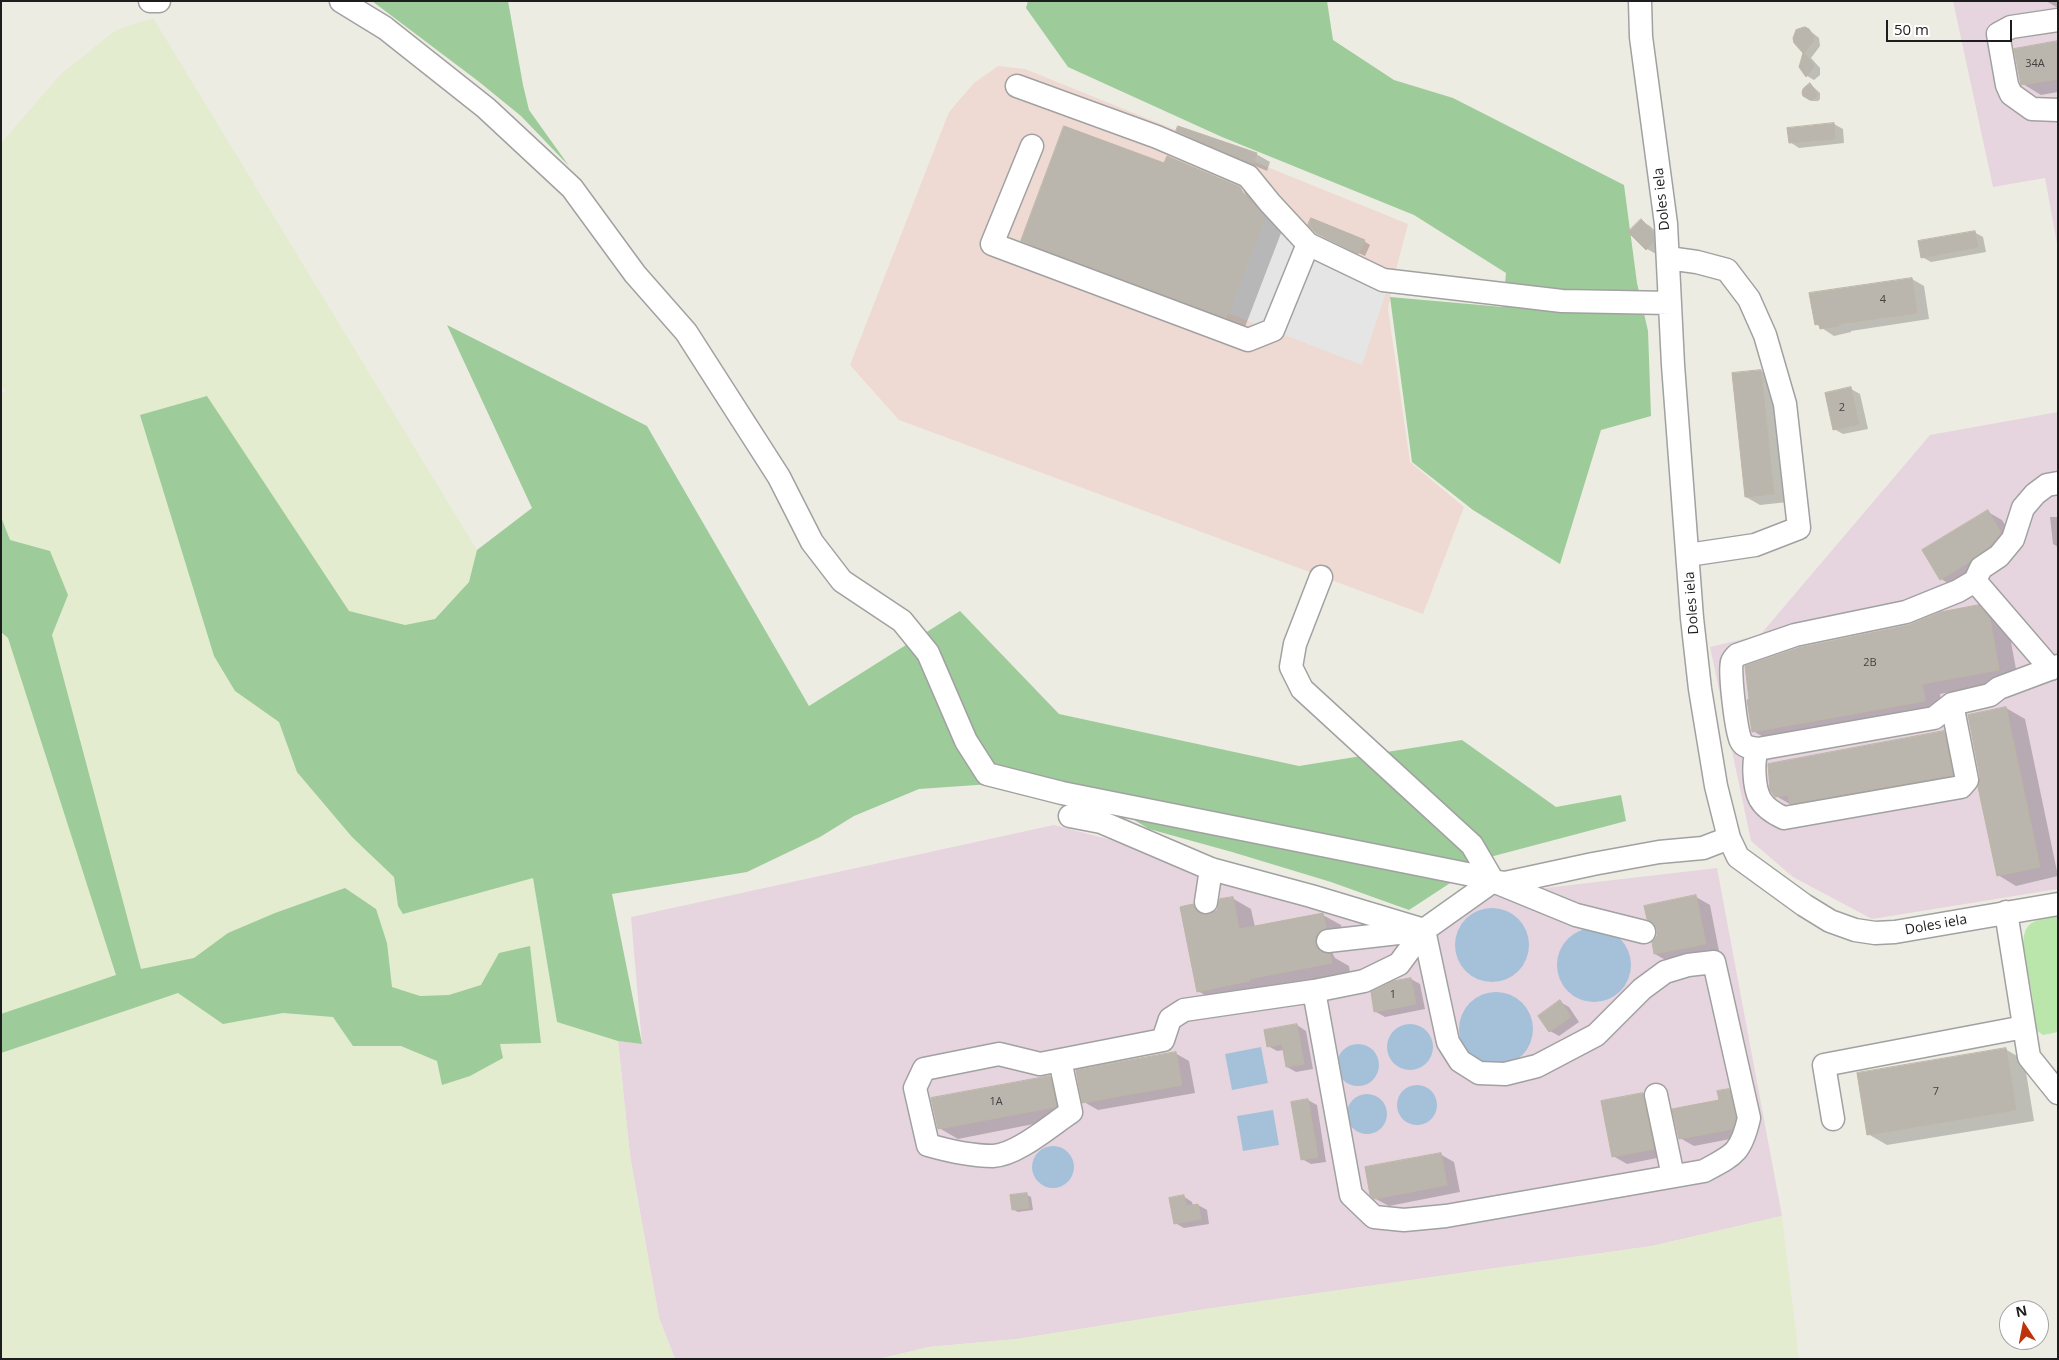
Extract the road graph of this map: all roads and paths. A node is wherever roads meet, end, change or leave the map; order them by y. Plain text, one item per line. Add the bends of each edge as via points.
1 (150, 1) edge
2 (159, 1) edge
3 (341, 1) edge
4 (1640, 1) edge
5 (2058, 20) edge
6 (1018, 86) dead end
7 (2058, 110) edge
8 (1032, 146) dead end
9 (1308, 244) junction
10 (1668, 258) junction
11 (1670, 303) junction
12 (2058, 483) edge
13 (1688, 555) junction
14 (1321, 577) dead end
15 (1975, 580) junction
16 (2054, 668) edge
17 (1952, 704) junction
18 (1758, 749) junction
19 (1070, 816) dead end
20 (1729, 838) junction
21 (1211, 869) junction
22 (1493, 881) junction
23 (1206, 902) dead end
24 (2058, 904) edge
25 (2006, 912) junction
26 (1424, 930) junction
27 (1644, 932) dead end
28 (1328, 941) dead end
29 (1314, 991) junction
30 (2024, 1028) junction
31 (1060, 1060) junction
32 (2058, 1093) edge
33 (1656, 1095) dead end
34 (1833, 1119) dead end
35 (1673, 1176) junction

1 - 2 street
3 - 22 street via 385,28 478,102 572,188 636,274 686,332 779,477 812,542 842,581 902,621 928,653 966,741 986,774 1062,794 1359,851
4 - 10 street, Doles iela via 1641,37 1662,186
5 - 7 street via 2011,27 1998,34 2011,94 2032,109
6 - 9 street via 1157,137 1248,176
8 - 9 street via 992,244 1248,340 1273,330
9 - 11 street via 1383,280 1562,301
10 - 11 street, Doles iela
10 - 13 street via 1726,270 1749,298 1766,335 1785,404 1799,528 1755,545
11 - 13 street, Doles iela
12 - 15 street via 2047,485 2034,494 2023,508 2013,539 1999,556 1981,568
13 - 20 street, Doles iela via 1700,689 1716,786
14 - 22 street via 1295,644 1291,667 1302,689 1472,845
15 - 16 street
15 - 18 street via 1958,591 1906,612 1812,630 1737,655 1732,662 1732,679 1741,742
16 - 17 street via 1999,688 1990,695
17 - 18 street via 1934,718
17 - 18 street via 1967,780 1962,787 1784,818 1772,813 1759,798 1753,758
19 - 21 street via 1101,822
20 - 22 street via 1703,848 1602,862 1505,883
20 - 25 street, Doles iela via 1738,857 1804,905 1830,921 1855,930 1895,932
21 - 23 street
21 - 26 street
22 - 26 street
22 - 27 street via 1576,916
24 - 25 street, Doles iela
25 - 30 street
26 - 28 street
26 - 29 street via 1398,964 1364,981
26 - 35 street via 1448,1042 1460,1061 1479,1073 1505,1074 1537,1066 1596,1035 1642,989 1665,972 1714,962 1749,1118 1744,1140 1730,1157 1704,1171
29 - 31 street via 1222,996 1184,1010 1170,1019 1163,1040
29 - 35 street via 1351,1195 1374,1217 1404,1220 1446,1216
30 - 32 street via 2029,1057
30 - 34 street via 1824,1065
31 - 31 street via 1040,1064 999,1054 924,1070 915,1088 928,1145 995,1156 1016,1149 1071,1112
33 - 35 street

